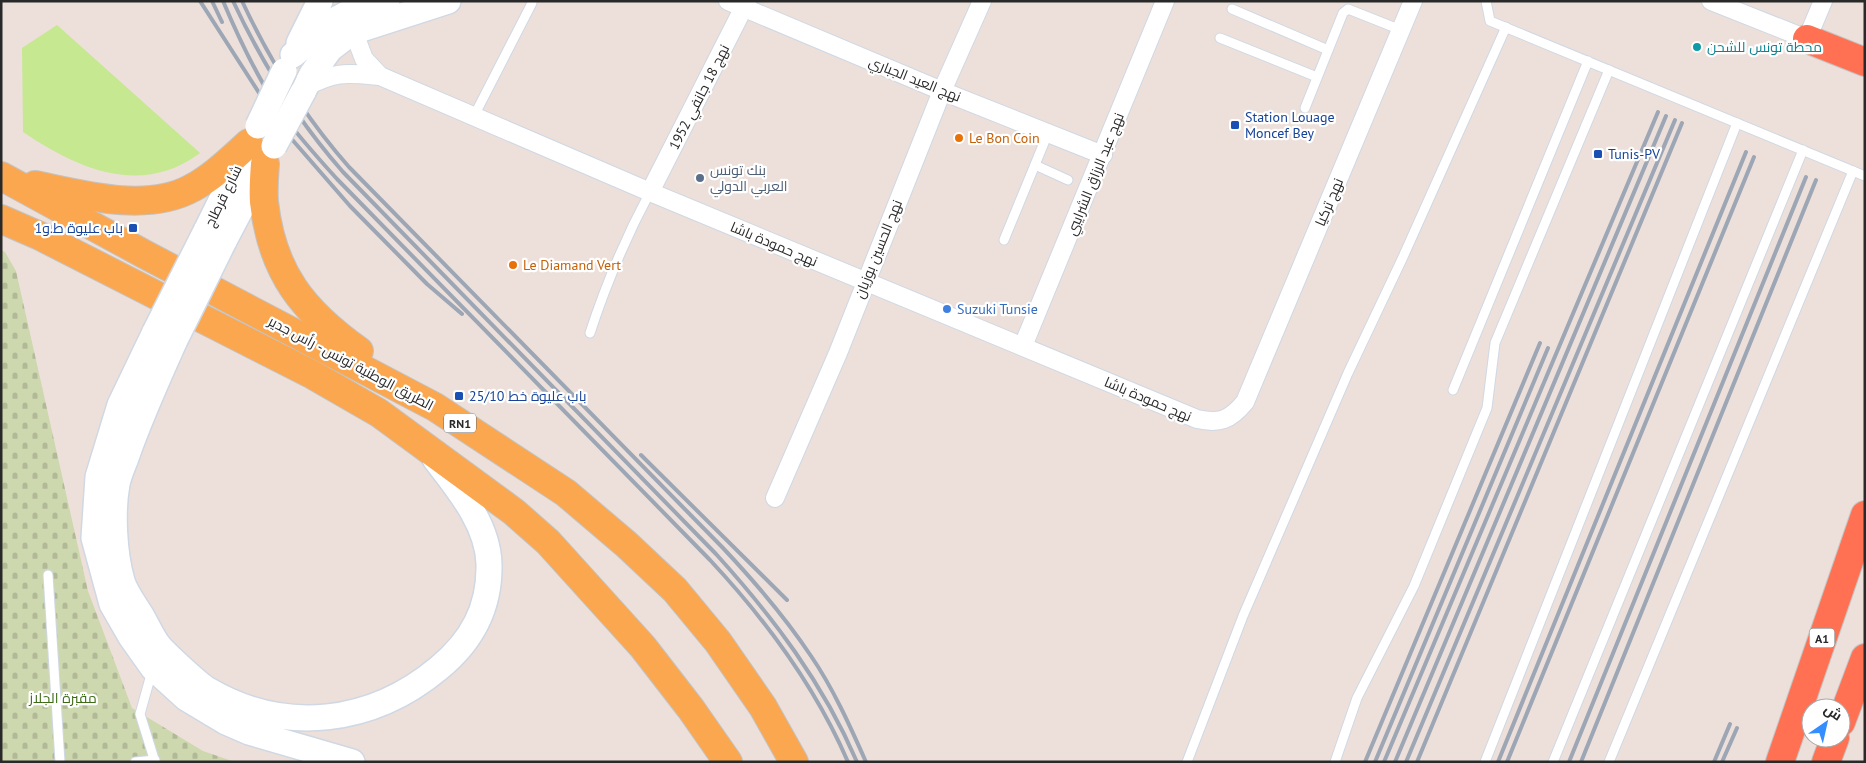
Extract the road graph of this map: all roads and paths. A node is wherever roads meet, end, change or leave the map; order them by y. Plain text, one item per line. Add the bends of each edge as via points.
1 (320, 1) edge
2 (387, 1) edge
3 (448, 1) edge
4 (982, 1) edge
5 (1165, 1) edge
6 (1412, 1) edge
7 (1486, 1) edge
8 (1711, 1) edge
9 (1823, 1) edge
10 (532, 3) dead end
11 (740, 4) edge
12 (1232, 9) dead end
13 (348, 16) edge
14 (1506, 27) junction
15 (1401, 30) junction
16 (1220, 38) dead end
17 (1807, 39) junction
18 (1328, 50) junction
19 (1588, 61) junction
20 (289, 62) junction
21 (1865, 62) edge
22 (1609, 70) junction
23 (380, 76) junction
24 (1317, 78) junction
25 (304, 89) junction
26 (942, 91) junction
27 (1305, 108) dead end
28 (474, 116) junction
29 (1737, 123) junction
30 (1048, 133) junction
31 (261, 145) junction
32 (1803, 150) junction
33 (1103, 155) junction
34 (1035, 165) junction
35 (1853, 171) junction
36 (3, 176) edge
37 (1865, 176) edge
38 (1068, 180) dead end
39 (650, 192) junction
40 (1, 220) edge
41 (1004, 240) dead end
42 (865, 282) junction
43 (590, 332) dead end
44 (165, 336) junction
45 (1023, 346) junction
46 (1453, 390) dead end
47 (1245, 402) joint
48 (435, 406) junction
49 (426, 448) junction
50 (775, 498) dead end
51 (1865, 515) edge
52 (48, 575) dead end
53 (1865, 658) edge
54 (153, 668) junction
55 (1850, 698) edge
56 (1831, 748) edge
57 (155, 761) edge
58 (60, 762) edge
59 (135, 762) edge
60 (352, 762) edge
61 (728, 762) edge
62 (794, 762) edge
63 (1187, 762) edge
64 (1335, 762) edge
65 (1484, 762) edge
66 (1553, 762) edge
67 (1609, 762) edge
68 (1780, 762) edge
69 (1826, 762) edge

1 - 20 main road
2 - 13 main road
3 - 13 main road
4 - 26 street, نهج الحسين بوزيان
5 - 33 street, نهج عبد الرزاق الشرايبي
6 - 15 street, نهج تركيا
7 - 14 lane via 1490,20
8 - 17 street
9 - 17 street
10 - 28 lane
11 - 26 street, نهج العيد الجباري
11 - 39 street, نهج 18 جانفي 1952
12 - 18 lane
13 - 20 main road via 333,21
13 - 23 street, نهج حمودة باشا via 364,59
13 - 25 main road
14 - 19 lane
14 - 63 lane via 1340,391 1243,616
15 - 18 lane via 1348,9 1342,13
15 - 47 street, نهج تركيا
16 - 24 lane
17 - 21 highway
18 - 24 lane
19 - 22 lane
19 - 46 lane
20 - 31 main road, bridge
22 - 29 lane
22 - 64 lane via 1496,343 1487,408 1414,586 1357,698
23 - 25 street via 342,73 321,79
23 - 28 street, نهج حمودة باشا
24 - 27 lane
25 - 31 main road, bridge
26 - 30 street, نهج العيد الجباري
26 - 42 street, نهج الحسين بوزيان
28 - 39 street, نهج حمودة باشا
29 - 32 lane
29 - 65 lane
30 - 33 street, نهج العيد الجباري
30 - 34 lane
31 - 36 main road via 191,189 161,199 128,201 62,191
31 - 44 main road, bridge
31 - 48 main road via 269,234 281,267 298,296 321,322
32 - 35 lane
32 - 66 lane
33 - 45 street, نهج عبد الرزاق الشرايبي
34 - 38 lane
34 - 41 lane
35 - 37 lane
35 - 67 lane
36 - 48 main road, الطريق الوطنية تونس - رأس جدير / RN1 via 154,260
39 - 42 street, نهج حمودة باشا
39 - 43 lane via 618,258
40 - 49 main road, الطريق الوطنية تونس - رأس جدير via 40,236 313,375 379,413
42 - 45 street, نهج حمودة باشا
42 - 50 street, نهج الحسين بوزيان
44 - 49 main road via 117,484 114,534 122,582 159,646 207,689 233,702 287,716 317,718 364,711 419,684 466,642 480,619 489,563 484,539 464,497
44 - 54 main road via 120,405 98,477 94,538 112,604
45 - 47 street, نهج حمودة باشا via 1197,419 1210,422 1229,418
48 - 62 main road, الطريق الوطنية تونس - رأس جدير / RN1 via 566,493 675,590 741,674
49 - 61 main road, الطريق الوطنية تونس - رأس جدير via 514,512 548,542 643,647
51 - 68 highway, A1
52 - 58 lane
53 - 55 highway
54 - 57 lane via 140,714
54 - 60 main road via 186,698 226,722 248,732
56 - 69 highway
57 - 59 lane

